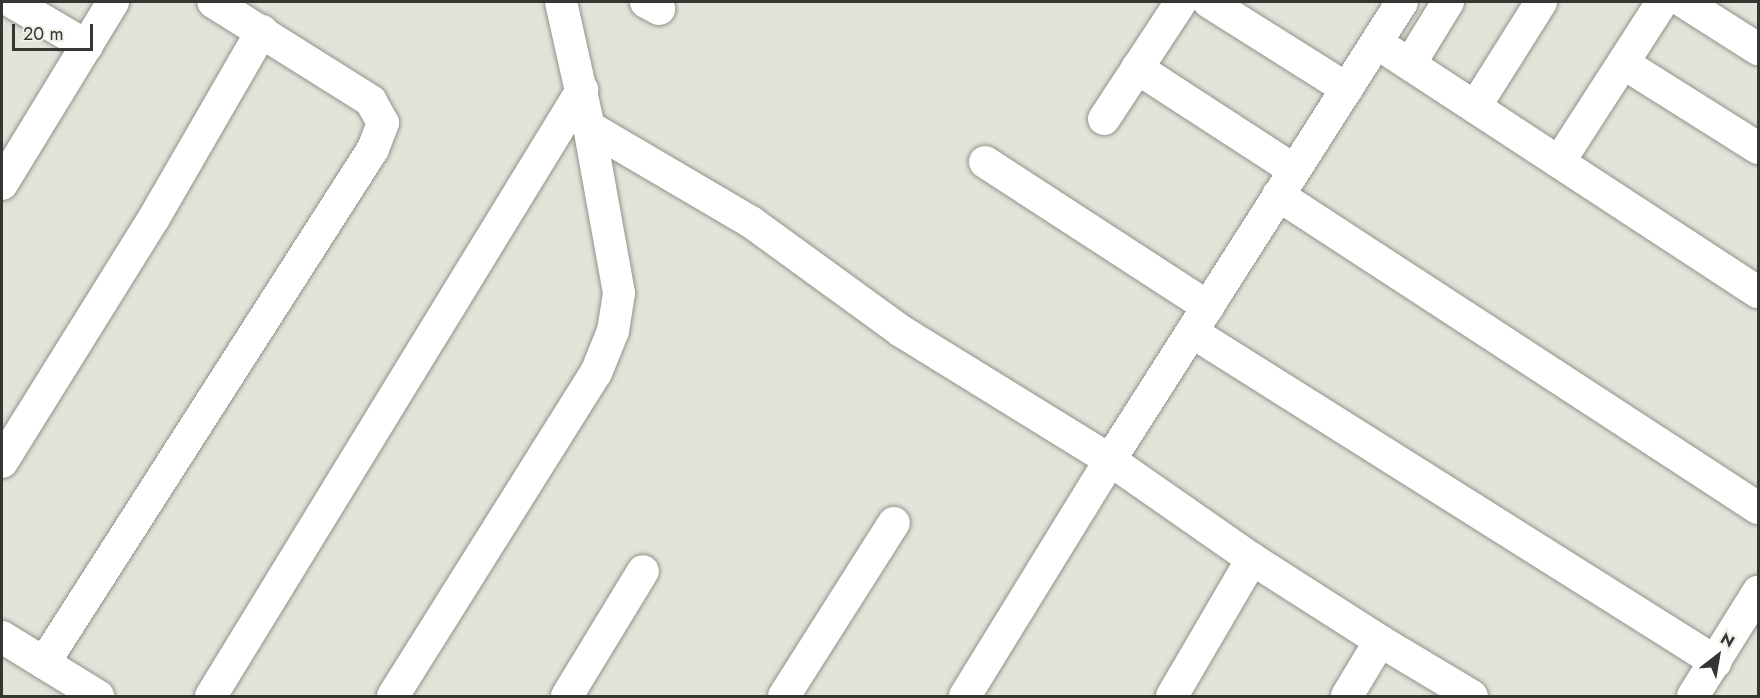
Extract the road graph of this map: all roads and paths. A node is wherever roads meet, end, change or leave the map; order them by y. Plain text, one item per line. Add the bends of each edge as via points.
1 (12, 2) edge
2 (112, 2) edge
3 (213, 2) edge
4 (561, 2) edge
5 (1180, 2) edge
6 (1402, 2) edge
7 (1448, 2) edge
8 (1541, 2) edge
9 (1662, 2) edge
10 (1684, 2) edge
11 (1215, 3) edge
12 (262, 31) junction
13 (1377, 43) junction
14 (87, 46) junction
15 (1758, 49) edge
16 (1623, 63) junction
17 (1410, 64) junction
18 (1137, 68) junction
19 (1347, 89) junction
20 (582, 90) junction
21 (1475, 107) junction
22 (1104, 119) dead end
23 (589, 128) junction
24 (1758, 148) edge
25 (985, 162) dead end
26 (1559, 162) junction
27 (1286, 183) junction
28 (2, 184) edge
29 (1758, 292) edge
30 (1200, 319) junction
31 (1110, 460) junction
32 (2, 462) edge
33 (1758, 508) edge
34 (894, 523) dead end
35 (1252, 559) junction
36 (643, 571) dead end
37 (1758, 592) edge
38 (2, 637) edge
39 (1380, 641) junction
40 (1716, 662) junction
41 (44, 663) junction
42 (98, 696) edge
43 (211, 696) edge
44 (393, 696) edge
45 (567, 696) edge
46 (784, 696) edge
47 (965, 696) edge
48 (1172, 696) edge
49 (1347, 696) edge
50 (1472, 696) edge
51 (1693, 696) edge

1 - 14 street
2 - 14 street
3 - 12 street
4 - 20 street
5 - 18 street
6 - 13 street
7 - 17 street
8 - 21 street
9 - 16 street
10 - 15 street
11 - 19 street
12 - 32 street via 154,218
12 - 41 street via 371,101 383,123 373,149
13 - 17 street
13 - 19 street
14 - 28 street
16 - 24 street
16 - 26 street
17 - 21 street
18 - 22 street
18 - 27 street
19 - 27 street
20 - 23 street
20 - 43 street
21 - 26 street
23 - 31 street via 751,222 901,331
23 - 44 street via 619,293 613,331 596,373
25 - 30 street
26 - 29 street
27 - 30 street
27 - 33 street
30 - 31 street
30 - 40 street
31 - 35 street
31 - 47 street
34 - 46 street
35 - 39 street
35 - 48 street
36 - 45 street
37 - 40 street
38 - 41 street
39 - 49 street
39 - 50 street
40 - 51 street
41 - 42 street

